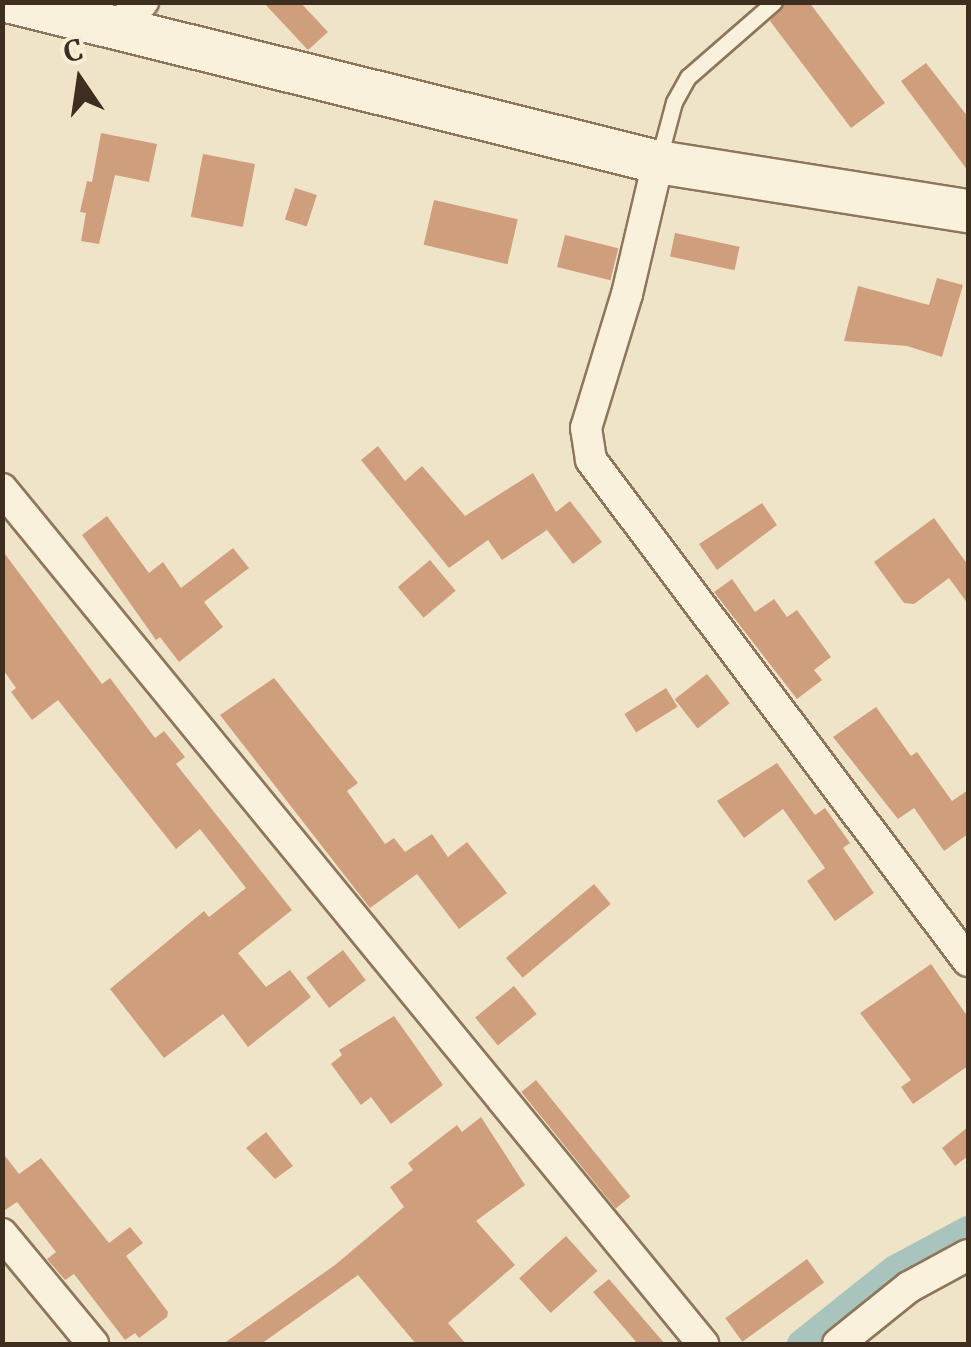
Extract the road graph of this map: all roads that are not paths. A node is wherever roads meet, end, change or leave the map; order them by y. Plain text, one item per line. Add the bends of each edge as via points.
1 (12, 2) edge
2 (774, 2) edge
3 (128, 16) edge
4 (658, 162) junction
5 (968, 211) edge
6 (2, 489) edge
7 (968, 961) edge
8 (2, 1234) edge
9 (968, 1254) edge
10 (93, 1344) edge
11 (703, 1344) edge
12 (838, 1344) edge

1 - 3 main road
2 - 4 lane via 688,78 674,102
3 - 4 main road
4 - 5 main road
4 - 7 street via 586,428 591,460
6 - 11 street
8 - 10 street
9 - 12 street via 910,1287

